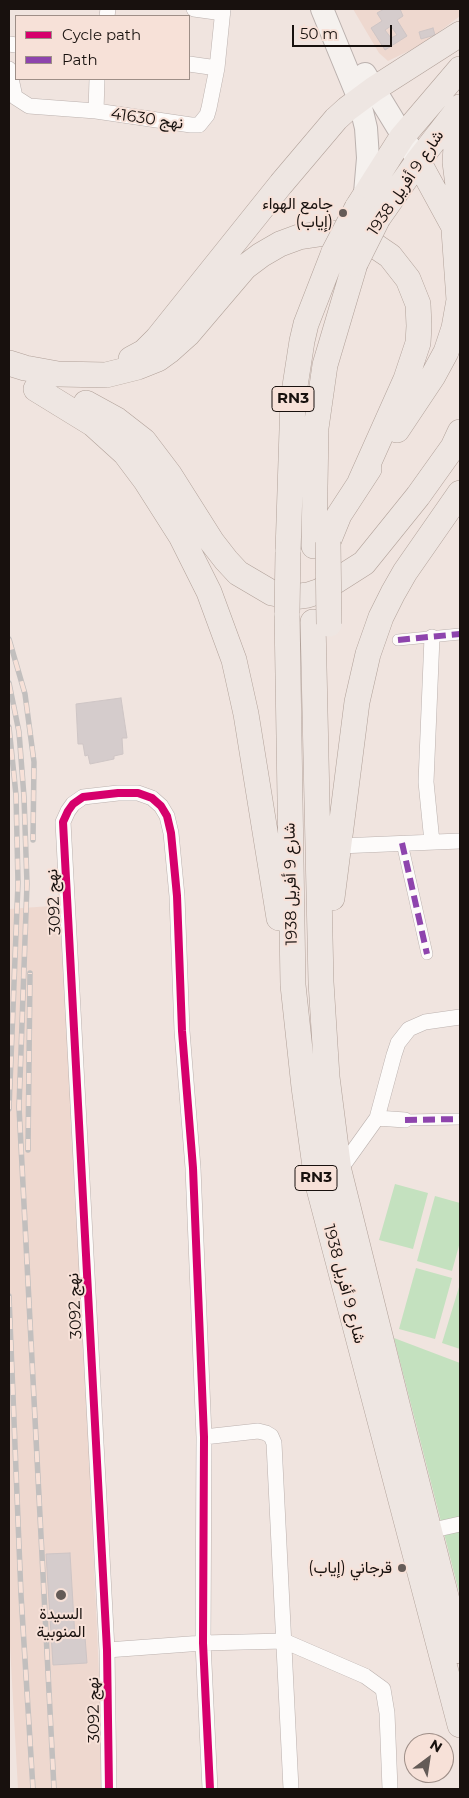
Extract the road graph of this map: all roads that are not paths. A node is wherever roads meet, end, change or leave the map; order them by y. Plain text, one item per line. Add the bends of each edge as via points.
1 (194, 9) edge
2 (322, 9) edge
3 (327, 9) edge
4 (223, 11) edge
5 (460, 34) edge
6 (190, 64) edge
7 (217, 68) junction
8 (9, 69) edge
9 (460, 69) edge
10 (97, 80) edge
11 (366, 94) junction
12 (460, 107) edge
13 (96, 111) junction
14 (460, 134) edge
15 (402, 137) junction
16 (418, 161) junction
17 (460, 200) edge
18 (367, 206) junction
19 (457, 234) edge
20 (344, 258) junction
21 (9, 363) edge
22 (86, 374) junction
23 (9, 381) edge
24 (36, 388) junction
25 (460, 432) edge
26 (360, 482) junction
27 (460, 493) edge
28 (321, 544) junction
29 (460, 634) edge
30 (432, 637) junction
31 (398, 640) dead end
32 (460, 841) edge
33 (432, 842) junction
34 (402, 843) junction
35 (339, 846) junction
36 (427, 954) dead end
37 (321, 982) junction
38 (293, 985) junction
39 (460, 1017) edge
40 (377, 1118) junction
41 (460, 1119) edge
42 (405, 1120) joint
43 (339, 1171) junction
44 (204, 1436) junction
45 (460, 1524) edge
46 (429, 1531) junction
47 (284, 1641) junction
48 (203, 1643) junction
49 (107, 1650) junction
50 (460, 1651) edge
51 (460, 1726) edge
52 (109, 1789) edge
53 (210, 1789) edge
54 (291, 1789) edge
55 (390, 1789) edge

1 - 4 street
2 - 11 main road
3 - 11 main road
4 - 7 street, نهج 41630
5 - 11 main road
6 - 7 street
7 - 13 street, نهج 41630 via 207,116 199,125
8 - 13 street via 15,97 29,106
9 - 15 main road, شارع 9 أفريل 1938 / RN3
10 - 13 street, نهج 41630
11 - 15 main road
11 - 18 main road
11 - 22 main road via 336,118 150,347 138,356
12 - 16 main road, شارع 9 أفريل 1938 / RN3
14 - 17 main road via 455,162
15 - 16 main road
15 - 18 main road, شارع 9 أفريل 1938 / RN3
16 - 18 main road, شارع 9 أفريل 1938 / RN3
16 - 19 main road
18 - 20 main road, شارع 9 أفريل 1938 / RN3, bridge
19 - 26 main road via 459,300 446,352
20 - 28 main road, شارع 9 أفريل 1938 / RN3 via 316,428
20 - 38 main road, شارع 9 أفريل 1938 / RN3, bridge via 306,324 294,389 287,613
21 - 22 main road via 58,374
22 - 26 main road via 121,372 164,355 188,334 245,268 280,244 326,233 365,239 390,256 408,279 418,304 419,326 418,343 406,379
23 - 24 main road
24 - 25 main road via 90,405 135,433 169,474 238,573 272,593 292,597 320,591 364,563 418,496
24 - 38 main road via 94,424 125,453 181,536 208,592 234,660 246,714
26 - 28 main road
27 - 35 main road via 393,593 368,654 357,702
28 - 37 main road, شارع 9 أفريل 1938 / RN3 via 318,807
29 - 30 street
30 - 31 street
30 - 33 street via 426,782
32 - 33 street
33 - 34 street
34 - 35 street
34 - 36 street
35 - 37 main road
37 - 43 main road, شارع 9 أفريل 1938 / RN3
38 - 51 main road, شارع 9 أفريل 1938 / RN3 via 317,1180
39 - 40 street via 409,1028 398,1042
40 - 42 street
40 - 43 street
41 - 42 street
43 - 46 main road, شارع 9 أفريل 1938 / RN3
44 - 47 street via 258,1432 271,1436 274,1443
44 - 48 street
44 - 49 street, نهج 3092 via 193,1168 182,1031 177,896 169,825 161,806 152,798 138,793 83,798 73,804 63,822
45 - 46 street
46 - 50 main road, شارع 9 أفريل 1938 / RN3
47 - 48 street
47 - 54 street
47 - 55 street via 366,1676 383,1689
48 - 49 street
48 - 53 street
49 - 52 street, نهج 3092

